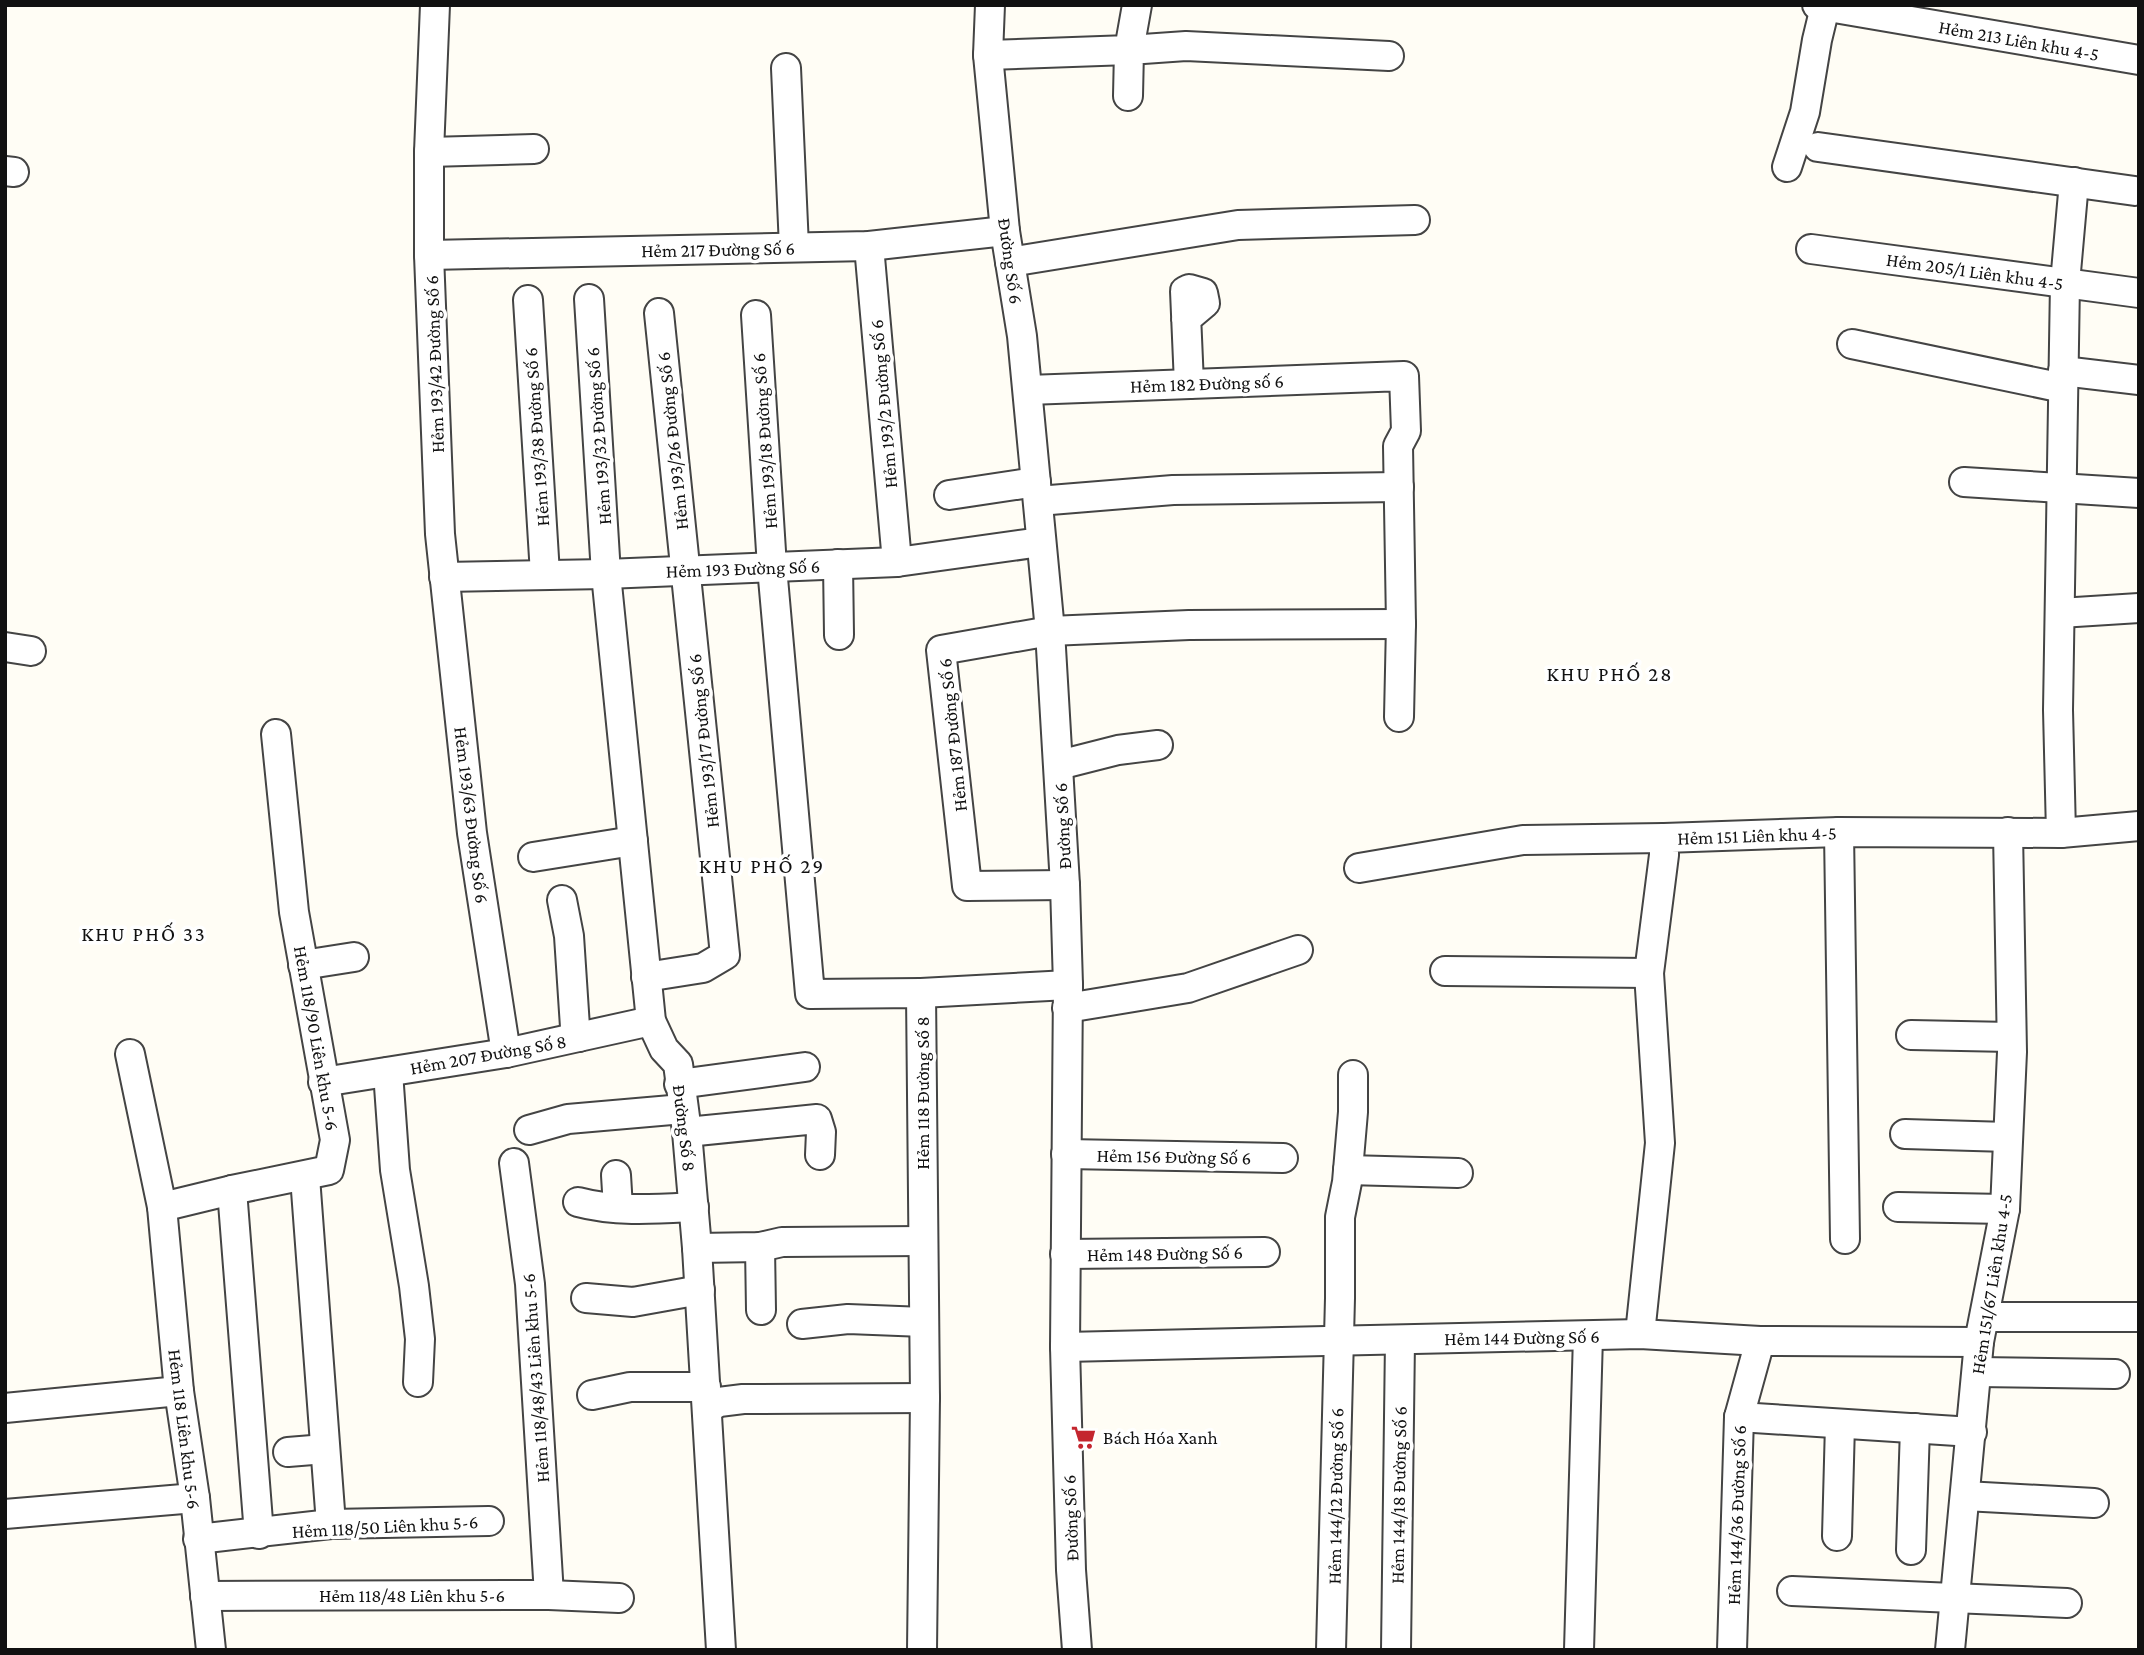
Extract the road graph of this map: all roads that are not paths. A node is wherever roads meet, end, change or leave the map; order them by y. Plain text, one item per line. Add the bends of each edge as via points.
1 (435, 5) edge
2 (990, 5) edge
3 (1137, 5) edge
4 (1821, 6) edge
5 (1129, 50) junction
6 (988, 55) junction
7 (1389, 56) dead end
8 (2139, 60) edge
9 (786, 68) dead end
10 (1128, 96) dead end
11 (1818, 147) dead end
12 (534, 149) dead end
13 (429, 152) junction
14 (1787, 167) dead end
15 (2074, 182) junction
16 (2135, 191) dead end
17 (1415, 220) dead end
18 (1005, 231) junction
19 (869, 246) junction
20 (794, 247) junction
21 (1811, 249) dead end
22 (429, 255) junction
23 (1010, 261) junction
24 (2065, 283) junction
25 (2139, 293) edge
26 (589, 299) dead end
27 (528, 300) dead end
28 (659, 313) dead end
29 (756, 315) dead end
30 (1186, 319) dead end
31 (1852, 344) dead end
32 (2063, 380) junction
33 (2139, 380) edge
34 (1189, 384) junction
35 (1028, 390) junction
36 (1964, 482) dead end
37 (1399, 487) junction
38 (2061, 490) junction
39 (1037, 492) junction
40 (2139, 493) edge
41 (948, 495) dead end
42 (1041, 542) junction
43 (897, 562) junction
44 (838, 564) junction
45 (772, 568) junction
46 (686, 570) junction
47 (545, 574) junction
48 (606, 574) junction
49 (444, 577) junction
50 (2139, 608) edge
51 (2060, 613) junction
52 (1401, 624) junction
53 (1050, 631) junction
54 (839, 635) dead end
55 (1399, 717) dead end
56 (276, 734) dead end
57 (1157, 745) dead end
58 (1059, 765) junction
59 (2139, 826) edge
60 (1839, 832) junction
61 (2008, 832) junction
62 (2061, 833) junction
63 (1664, 838) junction
64 (633, 841) junction
65 (533, 857) dead end
66 (1359, 868) dead end
67 (1065, 885) junction
68 (562, 901) dead end
69 (1298, 950) dead end
70 (354, 957) dead end
71 (303, 965) junction
72 (1445, 971) dead end
73 (1649, 973) junction
74 (646, 976) junction
75 (921, 993) junction
76 (1068, 996) junction
77 (651, 1021) junction
78 (1911, 1035) dead end
79 (579, 1037) junction
80 (2011, 1037) junction
81 (506, 1053) junction
82 (130, 1054) dead end
83 (806, 1067) dead end
84 (388, 1072) junction
85 (1353, 1075) dead end
86 (323, 1082) junction
87 (683, 1108) junction
88 (529, 1130) dead end
89 (1905, 1135) dead end
90 (2008, 1136) junction
91 (1066, 1154) junction
92 (820, 1155) dead end
93 (1283, 1158) dead end
94 (514, 1163) dead end
95 (1348, 1170) junction
96 (1458, 1172) dead end
97 (616, 1175) dead end
98 (305, 1177) junction
99 (232, 1190) junction
100 (578, 1202) dead end
101 (162, 1207) junction
102 (694, 1207) junction
103 (618, 1208) junction
104 (1898, 1208) dead end
105 (2006, 1209) junction
106 (1845, 1239) dead end
107 (923, 1241) junction
108 (760, 1247) junction
109 (697, 1248) junction
110 (1265, 1252) dead end
111 (1065, 1254) junction
112 (700, 1290) junction
113 (586, 1298) dead end
114 (761, 1310) dead end
115 (2139, 1317) edge
116 (924, 1322) junction
117 (802, 1324) dead end
118 (1982, 1329) junction
119 (1640, 1334) junction
120 (1588, 1336) junction
121 (1400, 1340) junction
122 (1760, 1341) junction
123 (1339, 1342) junction
124 (1065, 1347) junction
125 (1977, 1372) junction
126 (2115, 1374) dead end
127 (418, 1382) dead end
128 (179, 1391) junction
129 (592, 1395) dead end
130 (706, 1398) junction
131 (925, 1398) junction
132 (5, 1408) edge
133 (1739, 1418) junction
134 (1840, 1424) junction
135 (1915, 1428) junction
136 (1972, 1432) junction
137 (325, 1449) junction
138 (288, 1452) dead end
139 (1965, 1496) junction
140 (195, 1498) junction
141 (2094, 1503) dead end
142 (5, 1514) edge
143 (489, 1521) dead end
144 (331, 1524) junction
145 (259, 1534) junction
146 (1838, 1536) dead end
147 (198, 1539) junction
148 (1911, 1550) dead end
149 (1792, 1591) dead end
150 (549, 1595) junction
151 (205, 1596) junction
152 (619, 1598) dead end
153 (1955, 1598) junction
154 (2067, 1603) dead end
155 (211, 1650) edge
156 (721, 1650) edge
157 (922, 1650) edge
158 (1077, 1650) edge
159 (1331, 1650) edge
160 (1396, 1650) edge
161 (1579, 1650) edge
162 (1732, 1650) edge
163 (1950, 1650) edge

1 - 13 street, Hẻm 193/42 Đường Số 6
2 - 6 street, Đường Số 6
3 - 5 street
4 - 8 street, Hẻm 213 Liên khu 4-5
4 - 14 street via 1805,113
5 - 6 street
5 - 7 street via 1186,46
5 - 10 street
6 - 18 street, Đường Số 6
9 - 20 street
11 - 15 street
12 - 13 street
13 - 22 street, Hẻm 193/42 Đường Số 6
15 - 16 street
15 - 24 street
17 - 23 street via 1238,225
18 - 19 street, Hẻm 217 Đường Số 6
18 - 23 street, Đường Số 6
19 - 20 street, Hẻm 217 Đường Số 6
19 - 43 street, Hẻm 193/2 Đường Số 6
20 - 22 street, Hẻm 217 Đường Số 6
21 - 24 street, Hẻm 205/1 Liên khu 4-5
22 - 49 street, Hẻm 193/42 Đường Số 6
23 - 35 street, Đường Số 6
24 - 25 street, Hẻm 205/1 Liên khu 4-5
24 - 32 street
26 - 48 street, Hẻm 193/32 Đường Số 6
27 - 47 street, Hẻm 193/38 Đường Số 6
28 - 46 street, Hẻm 193/26 Đường Số 6
29 - 45 street, Hẻm 193/18 Đường Số 6
30 - 34 street
31 - 32 street
32 - 33 street
32 - 38 street
34 - 35 street, Hẻm 182 Đường số 6
34 - 37 street, Hẻm 182 Đường số 6 via 1387,376 1389,431 1398,446
35 - 39 street, Đường Số 6
36 - 38 street
37 - 39 street
37 - 52 street
38 - 40 street
38 - 51 street
39 - 41 street
39 - 42 street, Đường Số 6
42 - 43 street, Hẻm 193 Đường Số 6
42 - 53 street, Đường Số 6
43 - 44 street, Hẻm 193 Đường Số 6
44 - 45 street, Hẻm 193 Đường Số 6
44 - 54 street
45 - 46 street, Hẻm 193 Đường Số 6
45 - 75 street, Hẻm 118 Đường Số 8 via 810,994
46 - 48 street, Hẻm 193 Đường Số 6
46 - 74 street, Hẻm 193/17 Đường Số 6 via 725,955 703,968
47 - 48 street, Hẻm 193 Đường Số 6
47 - 49 street, Hẻm 193 Đường Số 6
48 - 64 street, Đường Số 8
49 - 81 street, Hẻm 193/63 Đường Số 6 via 472,833
50 - 51 street
51 - 62 street
52 - 53 street
52 - 55 street
53 - 58 street, Đường Số 6
53 - 67 street, Hẻm 187 Đường Số 6 via 941,650 967,886
56 - 71 street, Hẻm 118/90 Liên khu 5-6
57 - 58 street
58 - 67 street, Đường Số 6
59 - 62 street, Hẻm 151 Liên khu 4-5
60 - 61 street, Hẻm 151 Liên khu 4-5
60 - 63 street, Hẻm 151 Liên khu 4-5
60 - 106 street
61 - 62 street, Hẻm 151 Liên khu 4-5
61 - 80 street, Hẻm 151/67 Liên khu 4-5
63 - 66 street via 1523,840
63 - 73 street, Hẻm 151 Liên khu 4-5
64 - 65 street
64 - 74 street, Đường Số 8
67 - 76 street, Đường Số 6
68 - 79 street
69 - 76 street via 1188,988
70 - 71 street
71 - 86 street, Hẻm 118/90 Liên khu 5-6
72 - 73 street
73 - 119 street, Hẻm 151 Liên khu 4-5 via 1660,1143
74 - 77 street, Đường Số 8
75 - 76 street
75 - 107 street, Hẻm 118 Đường Số 8
76 - 91 street, Đường Số 6
77 - 79 street, Hẻm 207 Đường Số 8
77 - 87 street, Đường Số 8 via 664,1049 678,1064
78 - 80 street
79 - 81 street, Hẻm 207 Đường Số 8
80 - 90 street, Hẻm 151/67 Liên khu 4-5
81 - 84 street, Hẻm 207 Đường Số 8
82 - 101 street, Hẻm 118 Liên khu 5-6
83 - 87 street
84 - 86 street, Hẻm 207 Đường Số 8
84 - 127 street via 395,1170 420,1339
85 - 95 street, Hẻm 144/12 Đường Số 6
86 - 98 street, Hẻm 118/90 Liên khu 5-6 via 335,1140 329,1170
87 - 88 street via 577,1117
87 - 92 street via 817,1119
87 - 102 street, Đường Số 8
89 - 90 street
90 - 105 street, Hẻm 151/67 Liên khu 4-5
91 - 93 street, Hẻm 156 Đường Số 6
91 - 111 street, Đường Số 6
94 - 150 street, Hẻm 118/48/43 Liên khu 5-6 via 530,1284
95 - 96 street
95 - 123 street, Hẻm 144/12 Đường Số 6 via 1340,1217
97 - 103 street
98 - 99 street, Hẻm 118/90 Liên khu 5-6
98 - 137 street
99 - 101 street, Hẻm 118/90 Liên khu 5-6
99 - 145 street
100 - 103 street
101 - 128 street, Hẻm 118 Liên khu 5-6
102 - 103 street
102 - 109 street, Đường Số 8
104 - 105 street
105 - 118 street, Hẻm 151/67 Liên khu 4-5
107 - 108 street via 782,1242
107 - 116 street, Hẻm 118 Đường Số 8
108 - 109 street
108 - 114 street
109 - 112 street, Đường Số 8
110 - 111 street, Hẻm 148 Đường Số 6
111 - 124 street, Đường Số 6
112 - 113 street via 633,1302
112 - 130 street, Đường Số 8
115 - 118 street, Hẻm 144 Đường Số 6
116 - 117 street via 848,1319
116 - 131 street, Hẻm 118 Đường Số 8
118 - 122 street, Hẻm 144 Đường Số 6
118 - 125 street, Hẻm 151/67 Liên khu 4-5
119 - 120 street, Hẻm 144 Đường Số 6
119 - 122 street, Hẻm 144 Đường Số 6
120 - 121 street, Hẻm 144 Đường Số 6
120 - 161 street
121 - 123 street, Hẻm 144 Đường Số 6
121 - 160 street, Hẻm 144/18 Đường Số 6
122 - 133 street, Hẻm 144/36 Đường Số 6
123 - 124 street, Hẻm 144 Đường Số 6
123 - 159 street, Hẻm 144/12 Đường Số 6
124 - 158 street, Đường Số 6
125 - 126 street
125 - 136 street, Hẻm 151/67 Liên khu 4-5
128 - 132 street
128 - 140 street, Hẻm 118 Liên khu 5-6
129 - 130 street via 630,1387
130 - 131 street via 719,1402
130 - 156 street, Đường Số 8
131 - 157 street, Hẻm 118 Đường Số 8
133 - 134 street
133 - 162 street, Hẻm 144/36 Đường Số 6
134 - 135 street
134 - 146 street
135 - 136 street
135 - 148 street
136 - 139 street, Hẻm 151/67 Liên khu 4-5
137 - 138 street
137 - 144 street
139 - 141 street
139 - 153 street, Hẻm 151/67 Liên khu 4-5
140 - 142 street
140 - 147 street, Hẻm 118 Liên khu 5-6
143 - 144 street, Hẻm 118/50 Liên khu 5-6
144 - 145 street, Hẻm 118/50 Liên khu 5-6
145 - 147 street, Hẻm 118/50 Liên khu 5-6
147 - 151 street, Hẻm 118 Liên khu 5-6
149 - 153 street
150 - 151 street, Hẻm 118/48 Liên khu 5-6
150 - 152 street, Hẻm 118/48 Liên khu 5-6
151 - 155 street, Hẻm 118 Liên khu 5-6
153 - 154 street
153 - 163 street, Hẻm 151/67 Liên khu 4-5

